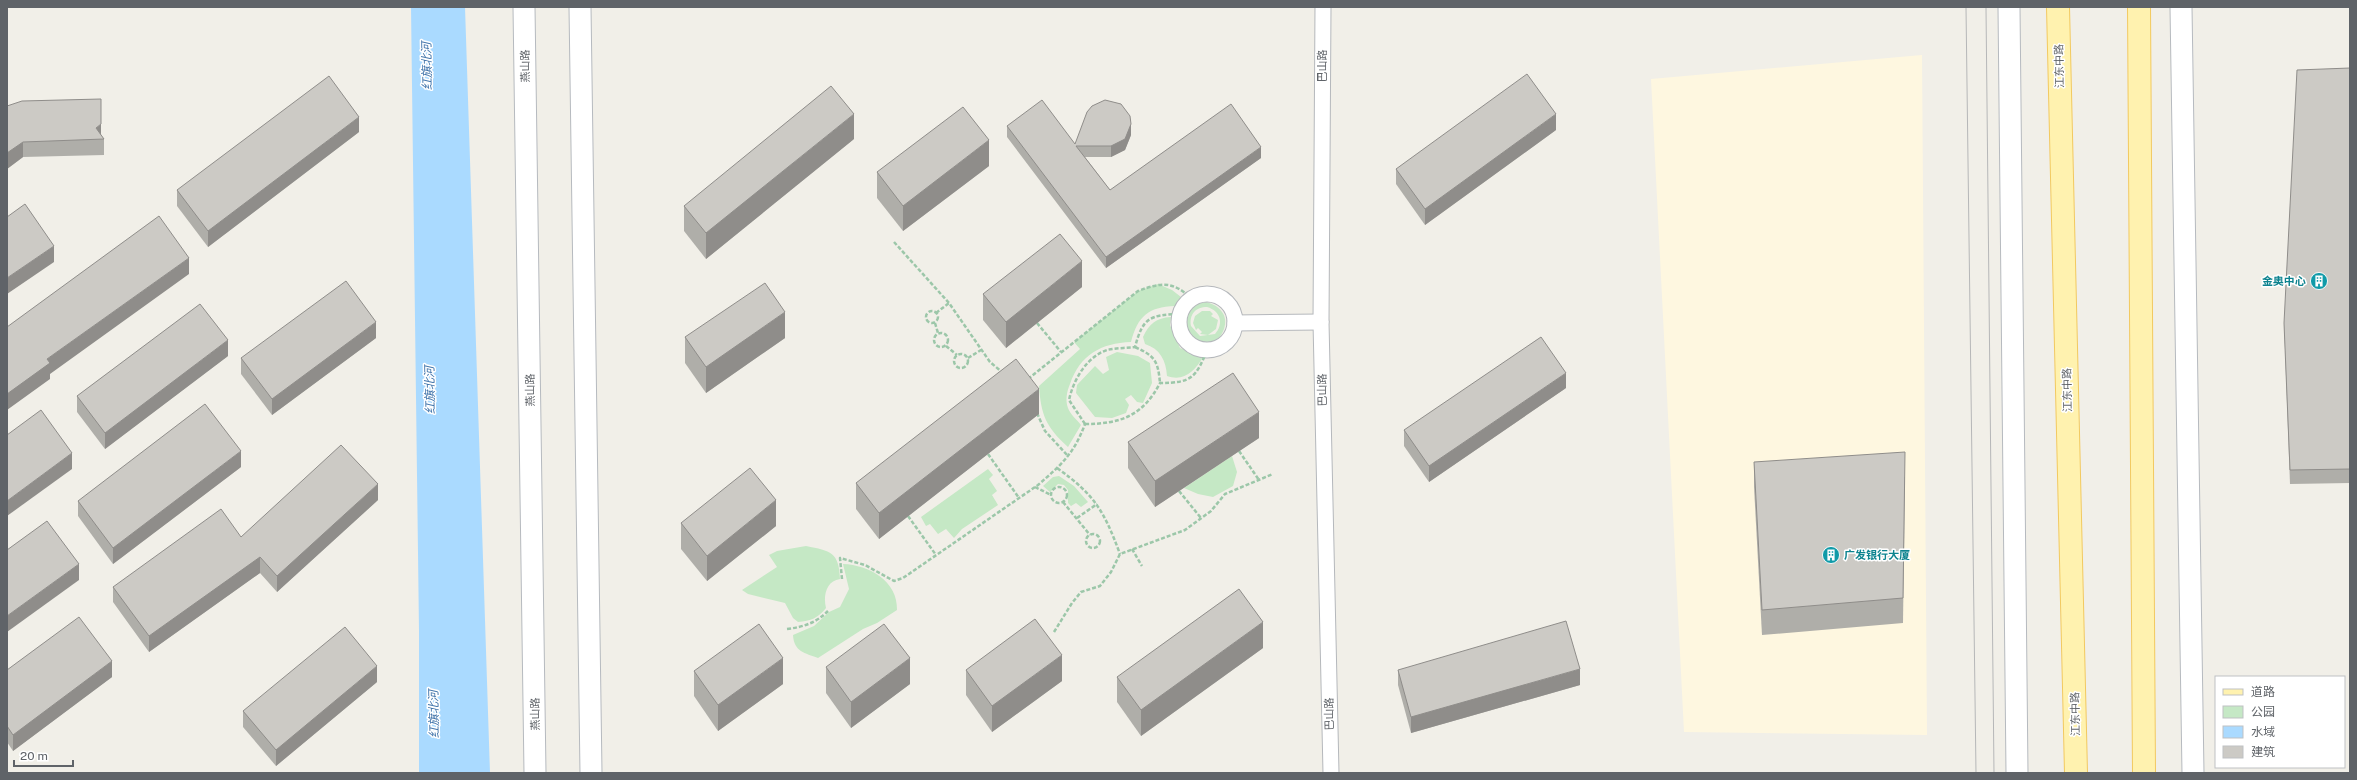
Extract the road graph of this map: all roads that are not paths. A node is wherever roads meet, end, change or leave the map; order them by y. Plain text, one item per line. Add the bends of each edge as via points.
1 (524, 7) edge
2 (580, 7) edge
3 (1323, 7) edge
4 (2009, 7) edge
5 (2058, 7) edge
6 (2139, 7) edge
7 (2181, 7) edge
8 (1321, 322) junction
9 (1235, 323) junction
10 (535, 773) edge
11 (590, 773) edge
12 (1331, 773) edge
13 (2017, 773) edge
14 (2076, 773) edge
15 (2144, 773) edge
16 (2193, 773) edge

1 - 10 main road, 燕山路
2 - 11 main road
3 - 8 street, 巴山路
4 - 13 main road
5 - 14 main road, 江东中路
6 - 15 main road
7 - 16 main road
8 - 9 street
8 - 12 street, 巴山路
9 - 9 street via 1234,314 1225,300 1208,294 1192,299 1180,314 1179,324 1186,341 1193,347 1207,350 1228,341

